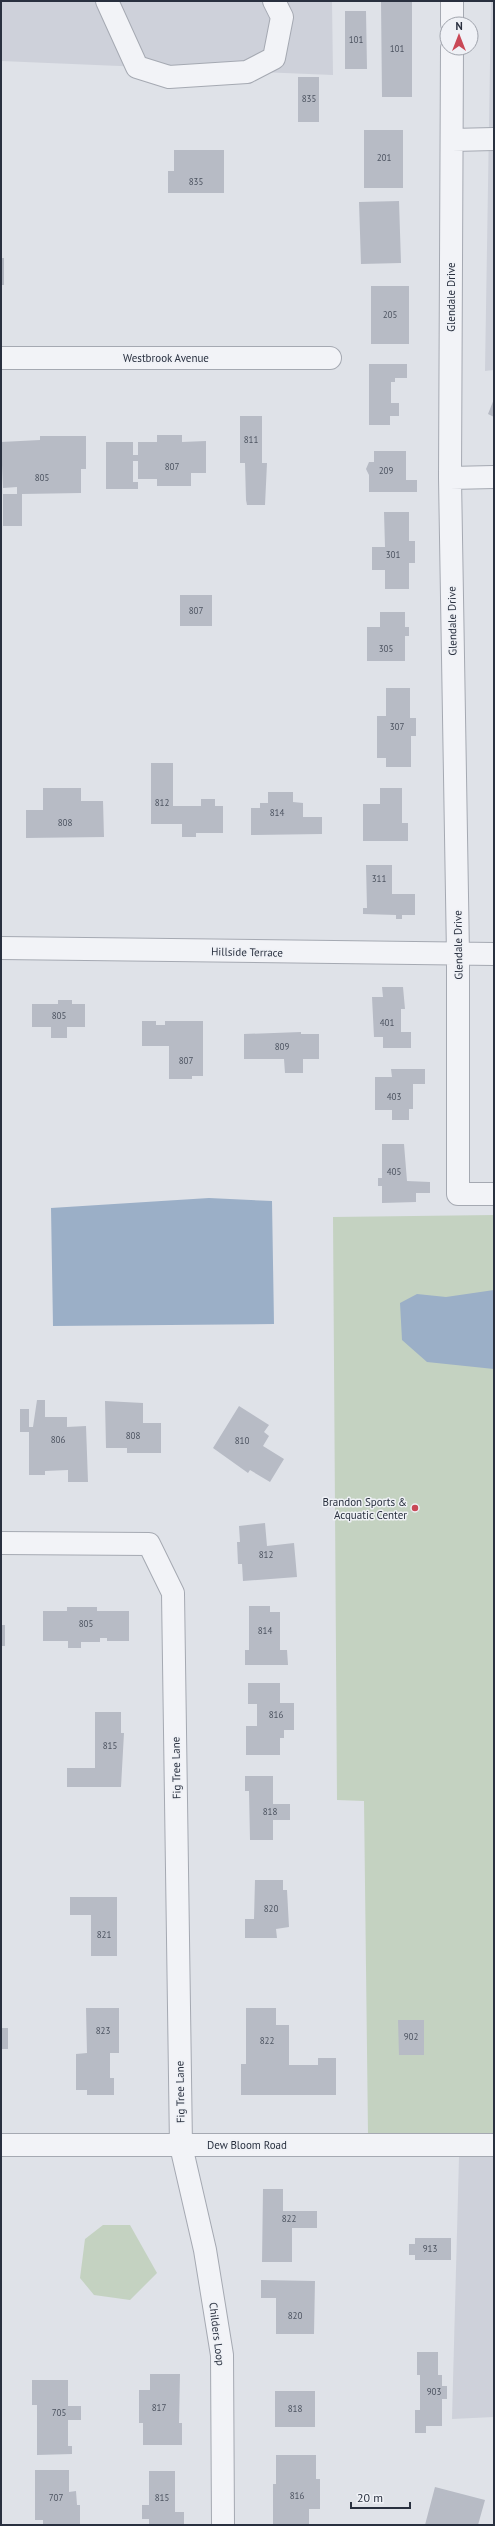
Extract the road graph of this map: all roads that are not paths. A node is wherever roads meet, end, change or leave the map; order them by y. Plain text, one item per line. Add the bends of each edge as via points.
1 (107, 1) edge
2 (274, 1) edge
3 (452, 1) edge
4 (452, 16) edge
5 (452, 56) edge
6 (452, 140) junction
7 (494, 140) edge
8 (1, 358) edge
9 (330, 358) dead end
10 (450, 478) junction
11 (494, 478) edge
12 (1, 948) edge
13 (458, 954) junction
14 (494, 954) edge
15 (494, 1194) edge
16 (1, 1543) edge
17 (1, 2145) edge
18 (494, 2145) edge
19 (181, 2146) junction
20 (223, 2525) edge

1 - 2 street via 137,67 169,77 248,72 274,58 282,18
3 - 4 street
5 - 6 street, Glendale Drive
6 - 7 street
6 - 10 street, Glendale Drive
8 - 9 street, Westbrook Avenue
10 - 11 street
10 - 13 street, Glendale Drive
12 - 13 street, Hillside Terrace
13 - 14 street, Hillside Terrace
13 - 15 street, Glendale Drive via 458,1194
16 - 19 street, Fig Tree Lane via 149,1544 173,1593
17 - 19 street, Dew Bloom Road
18 - 19 street, Dew Bloom Road
19 - 20 street, Childers Loop via 205,2250 222,2355

